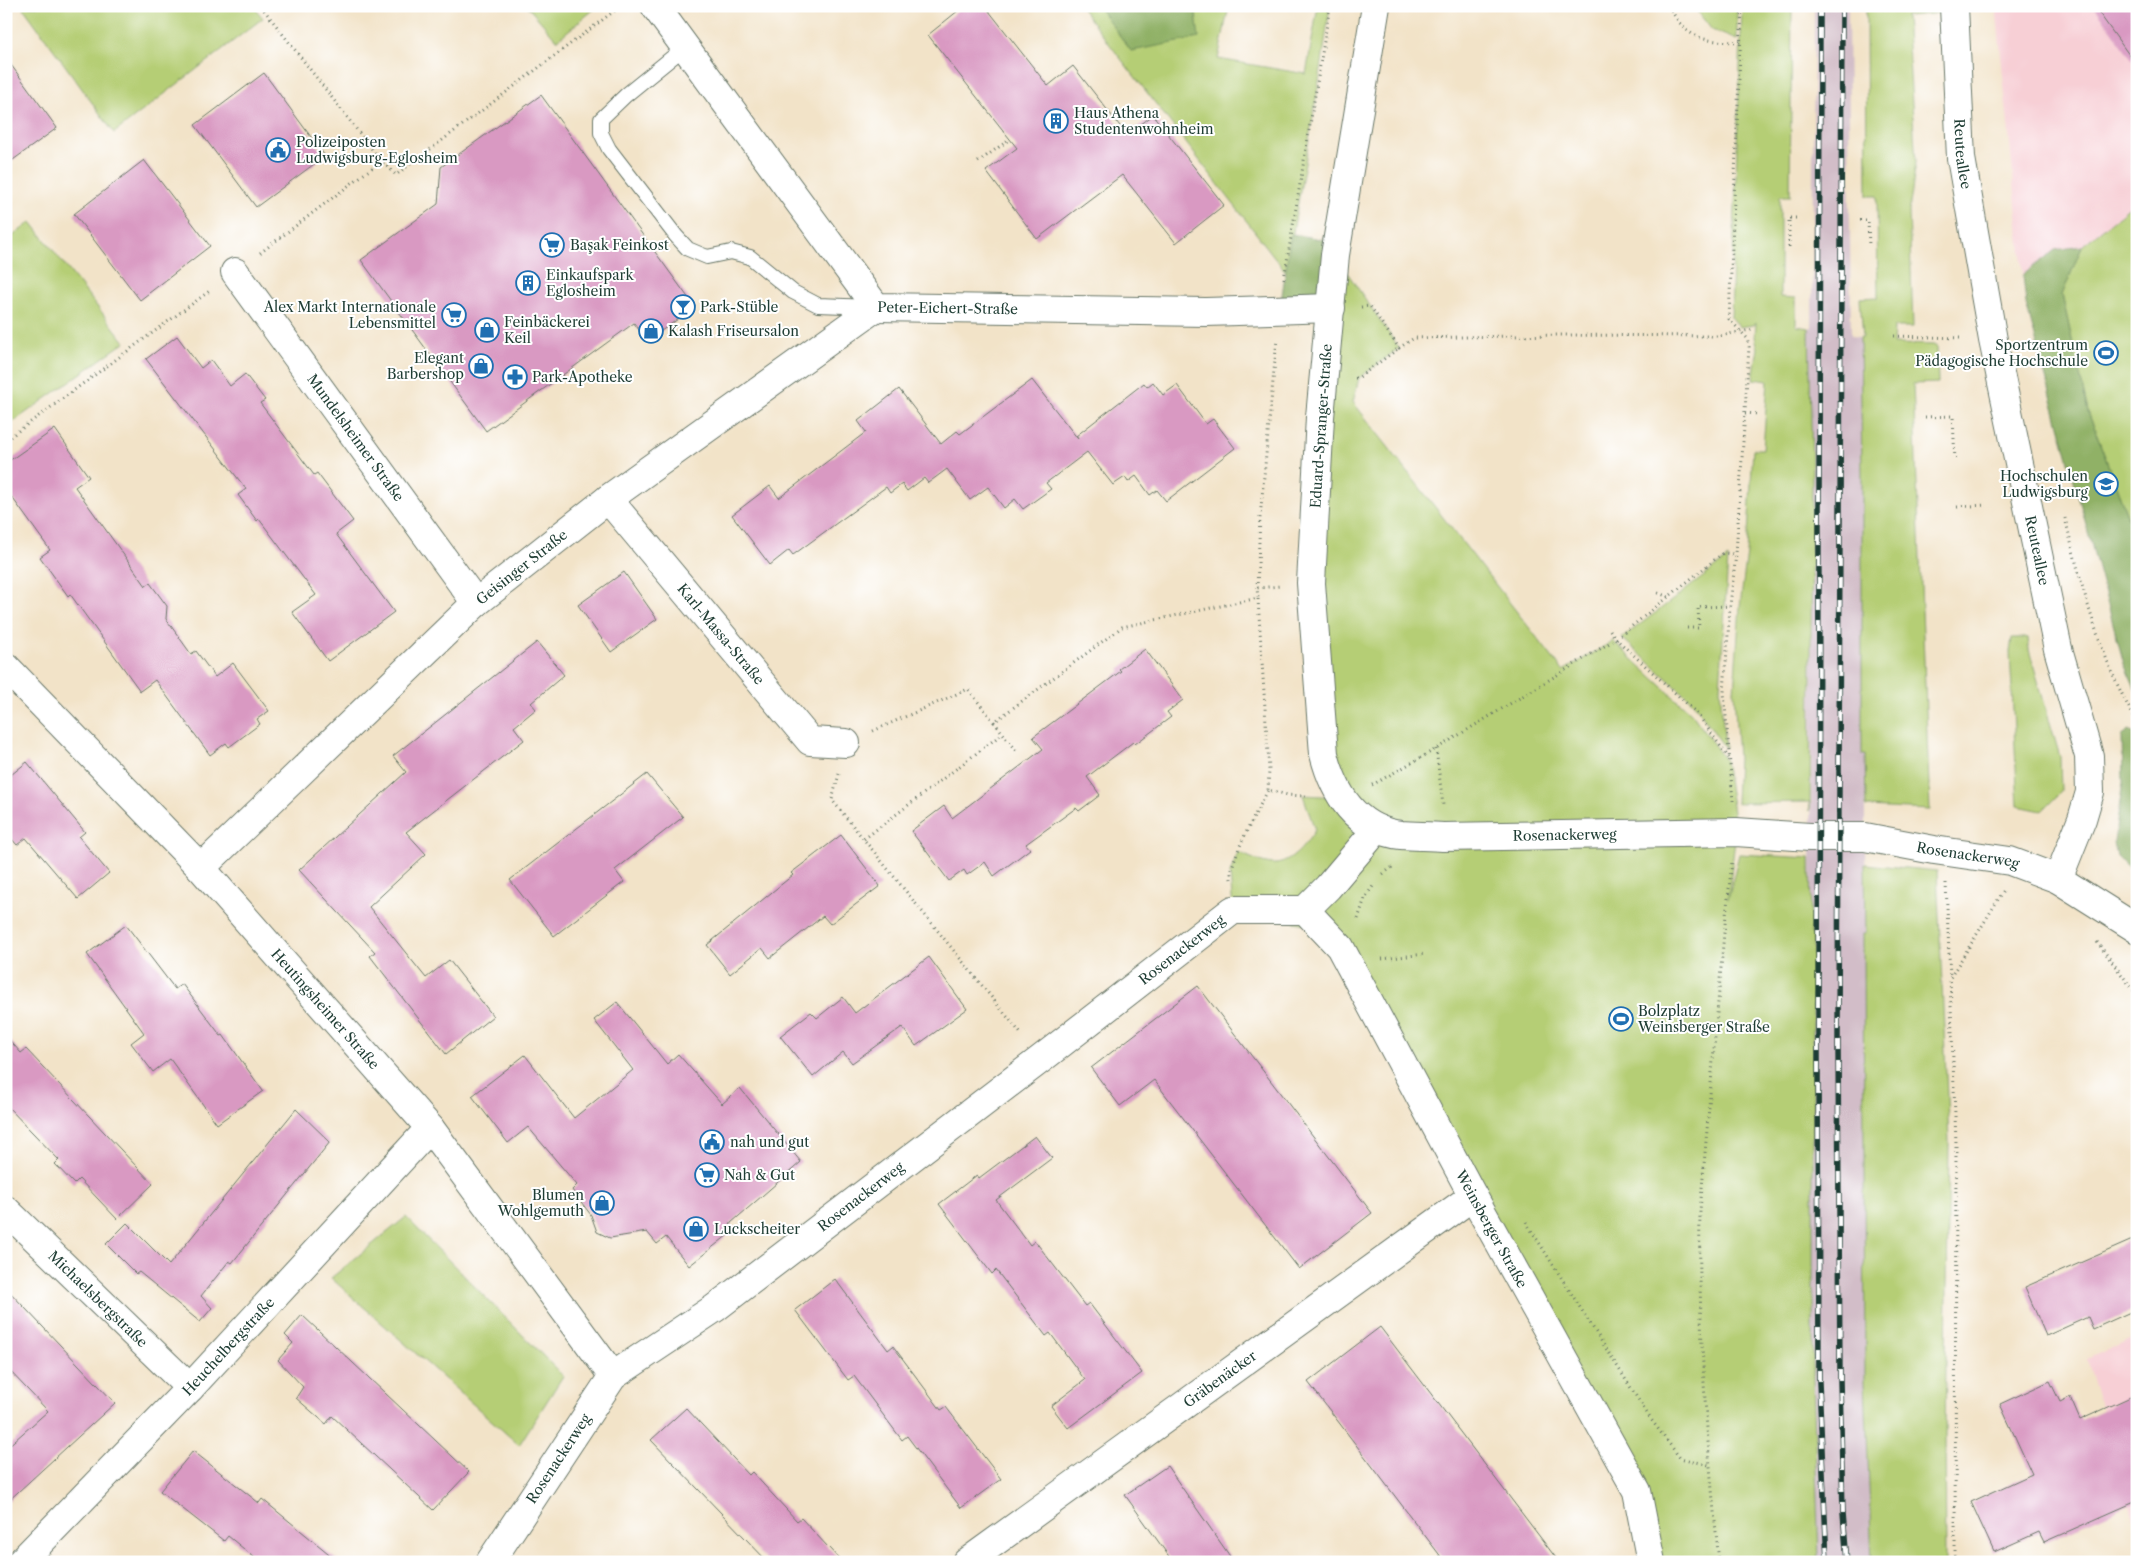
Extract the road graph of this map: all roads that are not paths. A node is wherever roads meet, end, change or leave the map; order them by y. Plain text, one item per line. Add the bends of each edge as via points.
1 (655, 6) edge
2 (1376, 6) edge
3 (1954, 6) edge
4 (686, 47) junction
5 (235, 272) road end
6 (876, 307) junction
7 (1331, 308) junction
8 (608, 499) junction
9 (476, 603) junction
10 (6, 667) edge
11 (846, 743) road end
12 (1377, 829) junction
13 (201, 868) junction
14 (2058, 878) junction
15 (1304, 910) junction
16 (2137, 929) edge
17 (430, 1128) junction
18 (1473, 1196) junction
19 (6, 1210) edge
20 (614, 1376) junction
21 (190, 1388) junction
22 (1652, 1561) edge
23 (21, 1562) edge
24 (490, 1562) edge
25 (967, 1562) edge

1 - 4 street, Peter-Eichert-Straße
2 - 7 street, Eduard-Spranger-Straße via 1335,255
3 - 14 street, Reuteallee via 1961,158 1993,340 2058,649 2089,756 2090,792
4 - 6 street, Peter-Eichert-Straße
4 - 6 lane via 601,119 601,133 609,149 688,249 707,257 731,252 750,257 793,292 818,305
5 - 9 street, Mundelsheimer Straße
6 - 7 street, Peter-Eichert-Straße via 1167,312
6 - 8 street, Geisinger Straße
7 - 12 street, Eduard-Spranger-Straße via 1311,582 1324,754 1340,797 1350,809
8 - 9 street, Geisinger Straße
8 - 11 street, Karl-Massa-Straße via 810,741
9 - 13 street, Geisinger Straße
10 - 13 street, Heutingsheimer Straße
12 - 14 street, Rosenackerweg via 1399,835 1443,836 1736,832 1865,837 2010,861
12 - 15 street
13 - 17 street, Heutingsheimer Straße
14 - 16 street
15 - 18 street, Weinsberger Straße via 1340,947
15 - 20 street, Rosenackerweg via 1233,910 715,1308
17 - 20 street, Heutingsheimer Straße
17 - 21 street, Heuchelbergstraße
18 - 22 street, Weinsberger Straße via 1637,1491
18 - 25 street, Gräbenäcker
19 - 21 street, Michaelsbergstraße
20 - 24 street, Rosenackerweg
21 - 23 street, Heuchelbergstraße

